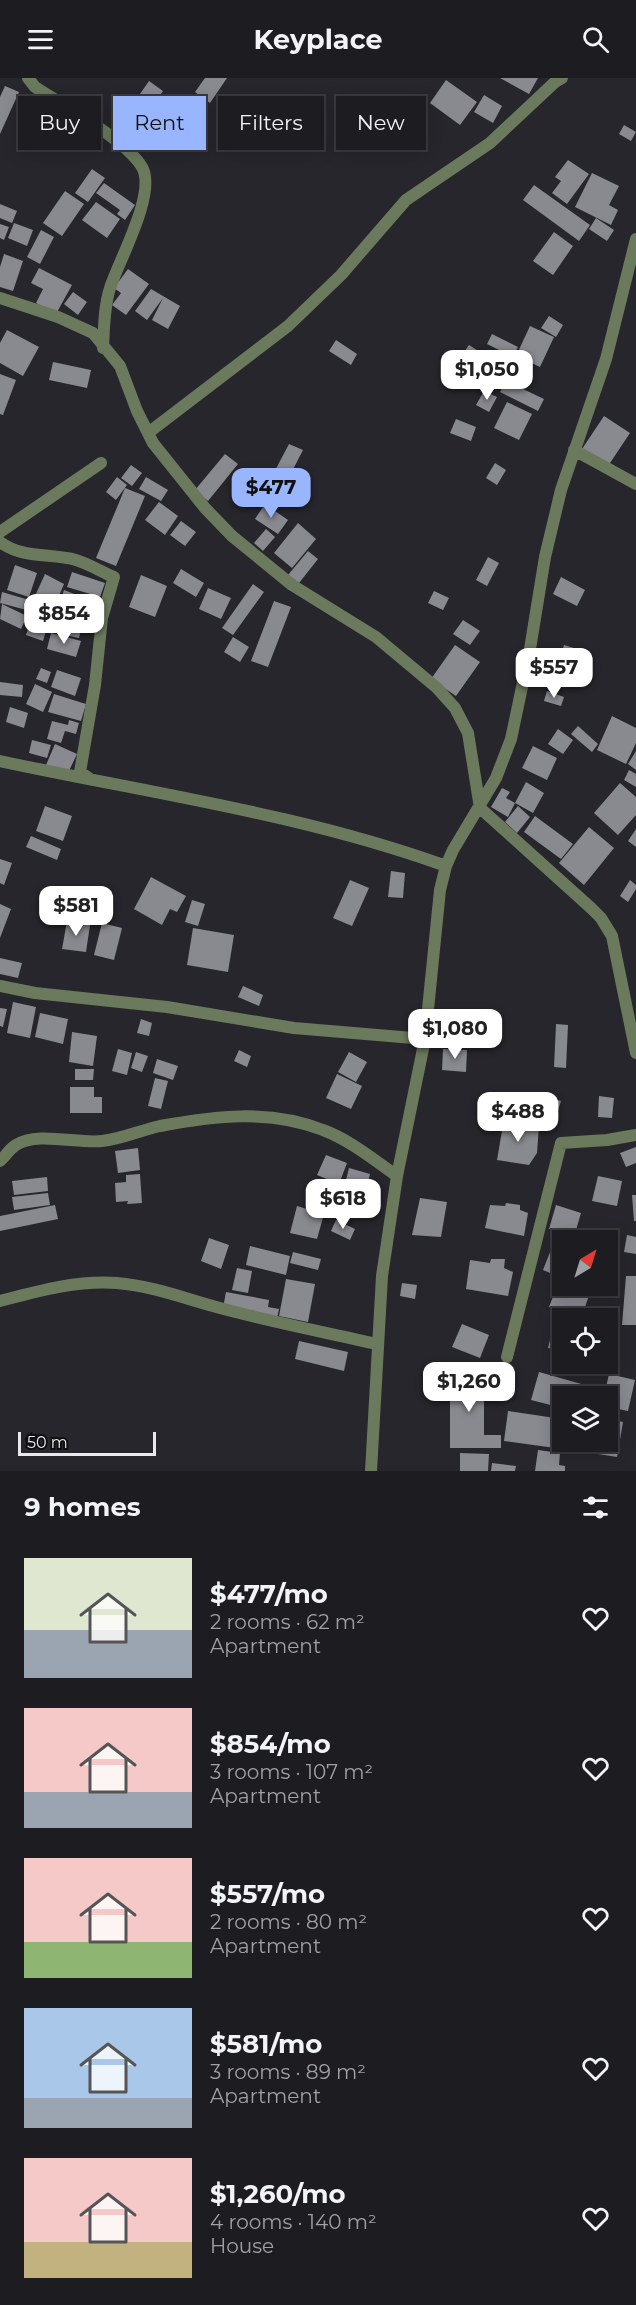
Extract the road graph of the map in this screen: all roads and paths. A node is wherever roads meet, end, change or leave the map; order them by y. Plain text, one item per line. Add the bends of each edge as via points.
1 (27, 78) edge
2 (562, 78) edge
3 (636, 239) edge
4 (0, 298) edge
5 (104, 348) junction
6 (148, 433) junction
7 (574, 450) junction
8 (102, 463) dead end
9 (636, 484) edge
10 (0, 532) edge
11 (0, 542) edge
12 (0, 761) edge
13 (90, 780) junction
14 (480, 808) junction
15 (446, 866) junction
16 (0, 986) edge
17 (425, 1039) junction
18 (636, 1053) edge
19 (636, 1135) edge
20 (0, 1161) edge
21 (397, 1176) junction
22 (0, 1301) edge
23 (377, 1344) junction
24 (507, 1356) dead end
25 (370, 1471) edge

1 - 5 street via 122,145 145,174 147,187 141,211 109,291
2 - 6 street via 490,143 406,200 340,275 288,326
3 - 7 street via 606,359
4 - 5 street via 93,333
5 - 6 street via 120,366
6 - 14 street via 205,508 251,554 292,585 376,637 430,681 455,708 468,733
7 - 9 street
7 - 14 street via 545,557 511,740
8 - 10 street
11 - 13 street via 33,555 75,560 114,578 102,618 80,772
12 - 13 street
13 - 15 street via 206,801 329,830 388,845
14 - 15 street
14 - 18 street via 608,928
15 - 17 street via 440,890
16 - 17 street via 166,1006 294,1028
17 - 21 street
19 - 24 street via 561,1143
20 - 21 street via 26,1140 102,1141 216,1117 253,1115 324,1130
21 - 23 street via 382,1276
22 - 23 street via 50,1288 117,1283
23 - 25 street

